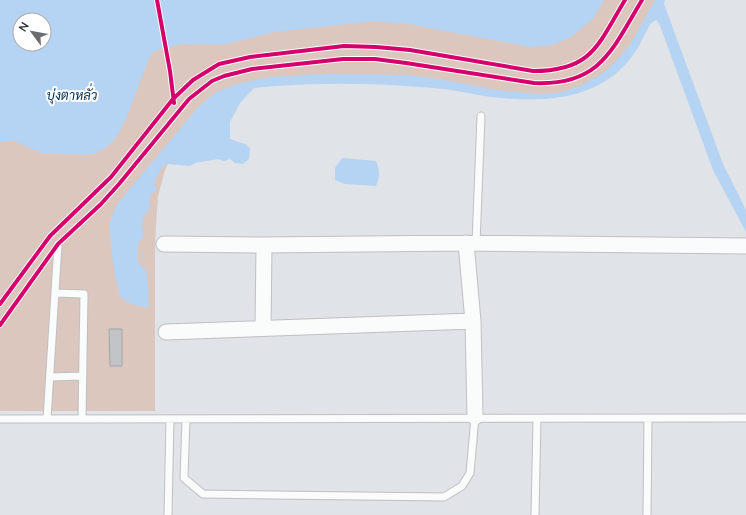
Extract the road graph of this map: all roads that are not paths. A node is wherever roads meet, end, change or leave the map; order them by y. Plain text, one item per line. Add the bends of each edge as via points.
1 (481, 116) dead end
2 (471, 243) junction
3 (58, 244) road end
4 (164, 244) dead end
5 (264, 245) junction
6 (746, 246) edge
7 (55, 293) junction
8 (473, 320) junction
9 (263, 328) junction
10 (166, 332) dead end
11 (82, 376) junction
12 (50, 377) junction
13 (475, 417) junction
14 (746, 418) edge
15 (0, 419) edge
16 (47, 419) junction
17 (82, 419) junction
18 (170, 419) junction
19 (186, 419) junction
20 (537, 419) junction
21 (648, 420) junction
22 (168, 515) edge
23 (535, 515) edge
24 (647, 515) edge

1 - 2 lane
2 - 5 street
2 - 6 street
2 - 8 street
3 - 7 lane
4 - 5 street
5 - 9 street
7 - 11 lane via 84,294
7 - 12 lane
8 - 9 street
8 - 13 street
9 - 10 street
11 - 12 lane
11 - 17 lane
12 - 16 lane
13 - 19 lane
13 - 19 lane via 470,473 462,486 444,497 203,494 184,478
13 - 20 lane
14 - 21 lane
15 - 16 lane
16 - 17 lane
17 - 18 lane
18 - 19 lane
18 - 22 lane
20 - 21 lane
20 - 23 lane
21 - 24 lane

